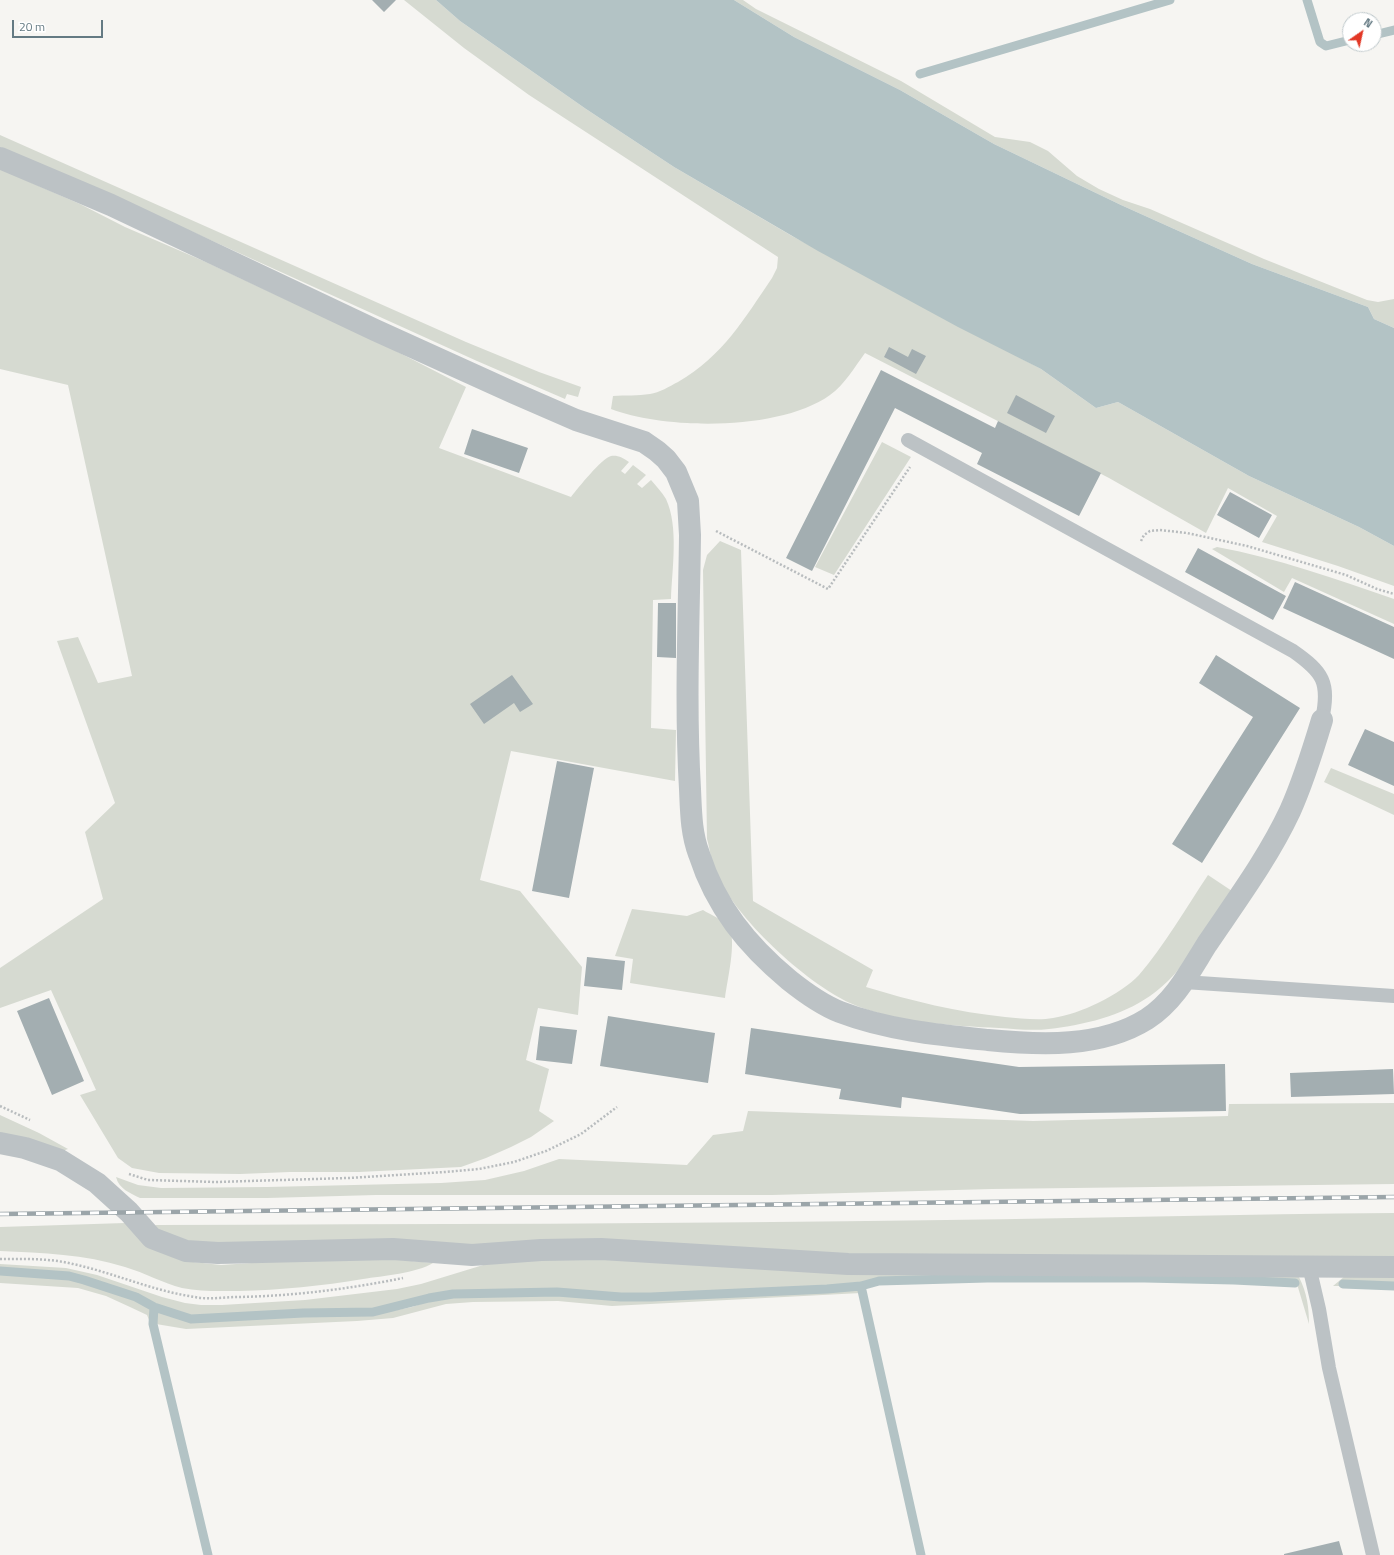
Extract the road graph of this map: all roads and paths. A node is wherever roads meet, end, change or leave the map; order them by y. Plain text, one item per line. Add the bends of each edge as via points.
1 (0, 158) edge
2 (908, 440) dead end
3 (923, 448) junction
4 (689, 517) junction
5 (1129, 561) junction
6 (1394, 594) edge
7 (1322, 720) joint
8 (1184, 982) junction
9 (1394, 996) edge
10 (0, 1106) edge
11 (617, 1107) dead end
12 (34, 1122) dead end
13 (0, 1143) edge
14 (128, 1174) dead end
15 (1309, 1266) junction
16 (1394, 1267) edge
17 (1373, 1555) edge

1 - 4 street via 111,205 528,399 576,420 644,442 657,450 676,472 688,501
2 - 3 lane
3 - 4 path via 828,589
3 - 5 lane
4 - 8 street via 688,765 693,831 698,853 723,909 766,960 798,987 837,1011 908,1030 1013,1043 1080,1041 1111,1035 1147,1019 1166,1004
5 - 6 path via 1144,535 1150,531 1187,533 1247,546 1346,575
5 - 7 lane via 1311,663 1325,687 1326,703
7 - 8 street via 1291,808 1277,837
8 - 9 lane
10 - 12 path
11 - 14 path via 581,1134 546,1152 480,1169 348,1178 216,1182 148,1180
13 - 15 street via 25,1148 60,1160 97,1183 129,1212 152,1238 186,1251 218,1253 394,1249 472,1255 601,1249 848,1264
15 - 16 street
15 - 17 lane via 1329,1368

